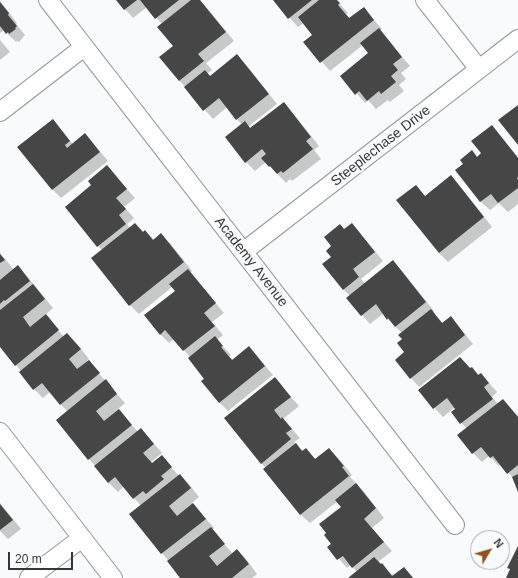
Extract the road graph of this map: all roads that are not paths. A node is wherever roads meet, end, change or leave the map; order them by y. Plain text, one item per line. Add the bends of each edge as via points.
1 (48, 0) edge
2 (425, 0) edge
3 (518, 39) edge
4 (84, 47) junction
5 (479, 69) junction
6 (0, 112) edge
7 (243, 252) junction
8 (0, 432) edge
9 (454, 525) dead end
10 (82, 538) junction
11 (29, 578) edge
12 (113, 578) edge

1 - 4 street, Academy Avenue
2 - 5 street
3 - 5 street, Steeplechase Drive
4 - 6 street
4 - 7 street, Academy Avenue
5 - 7 street, Steeplechase Drive
7 - 9 street, Academy Avenue
8 - 10 street
10 - 11 street
10 - 12 street

